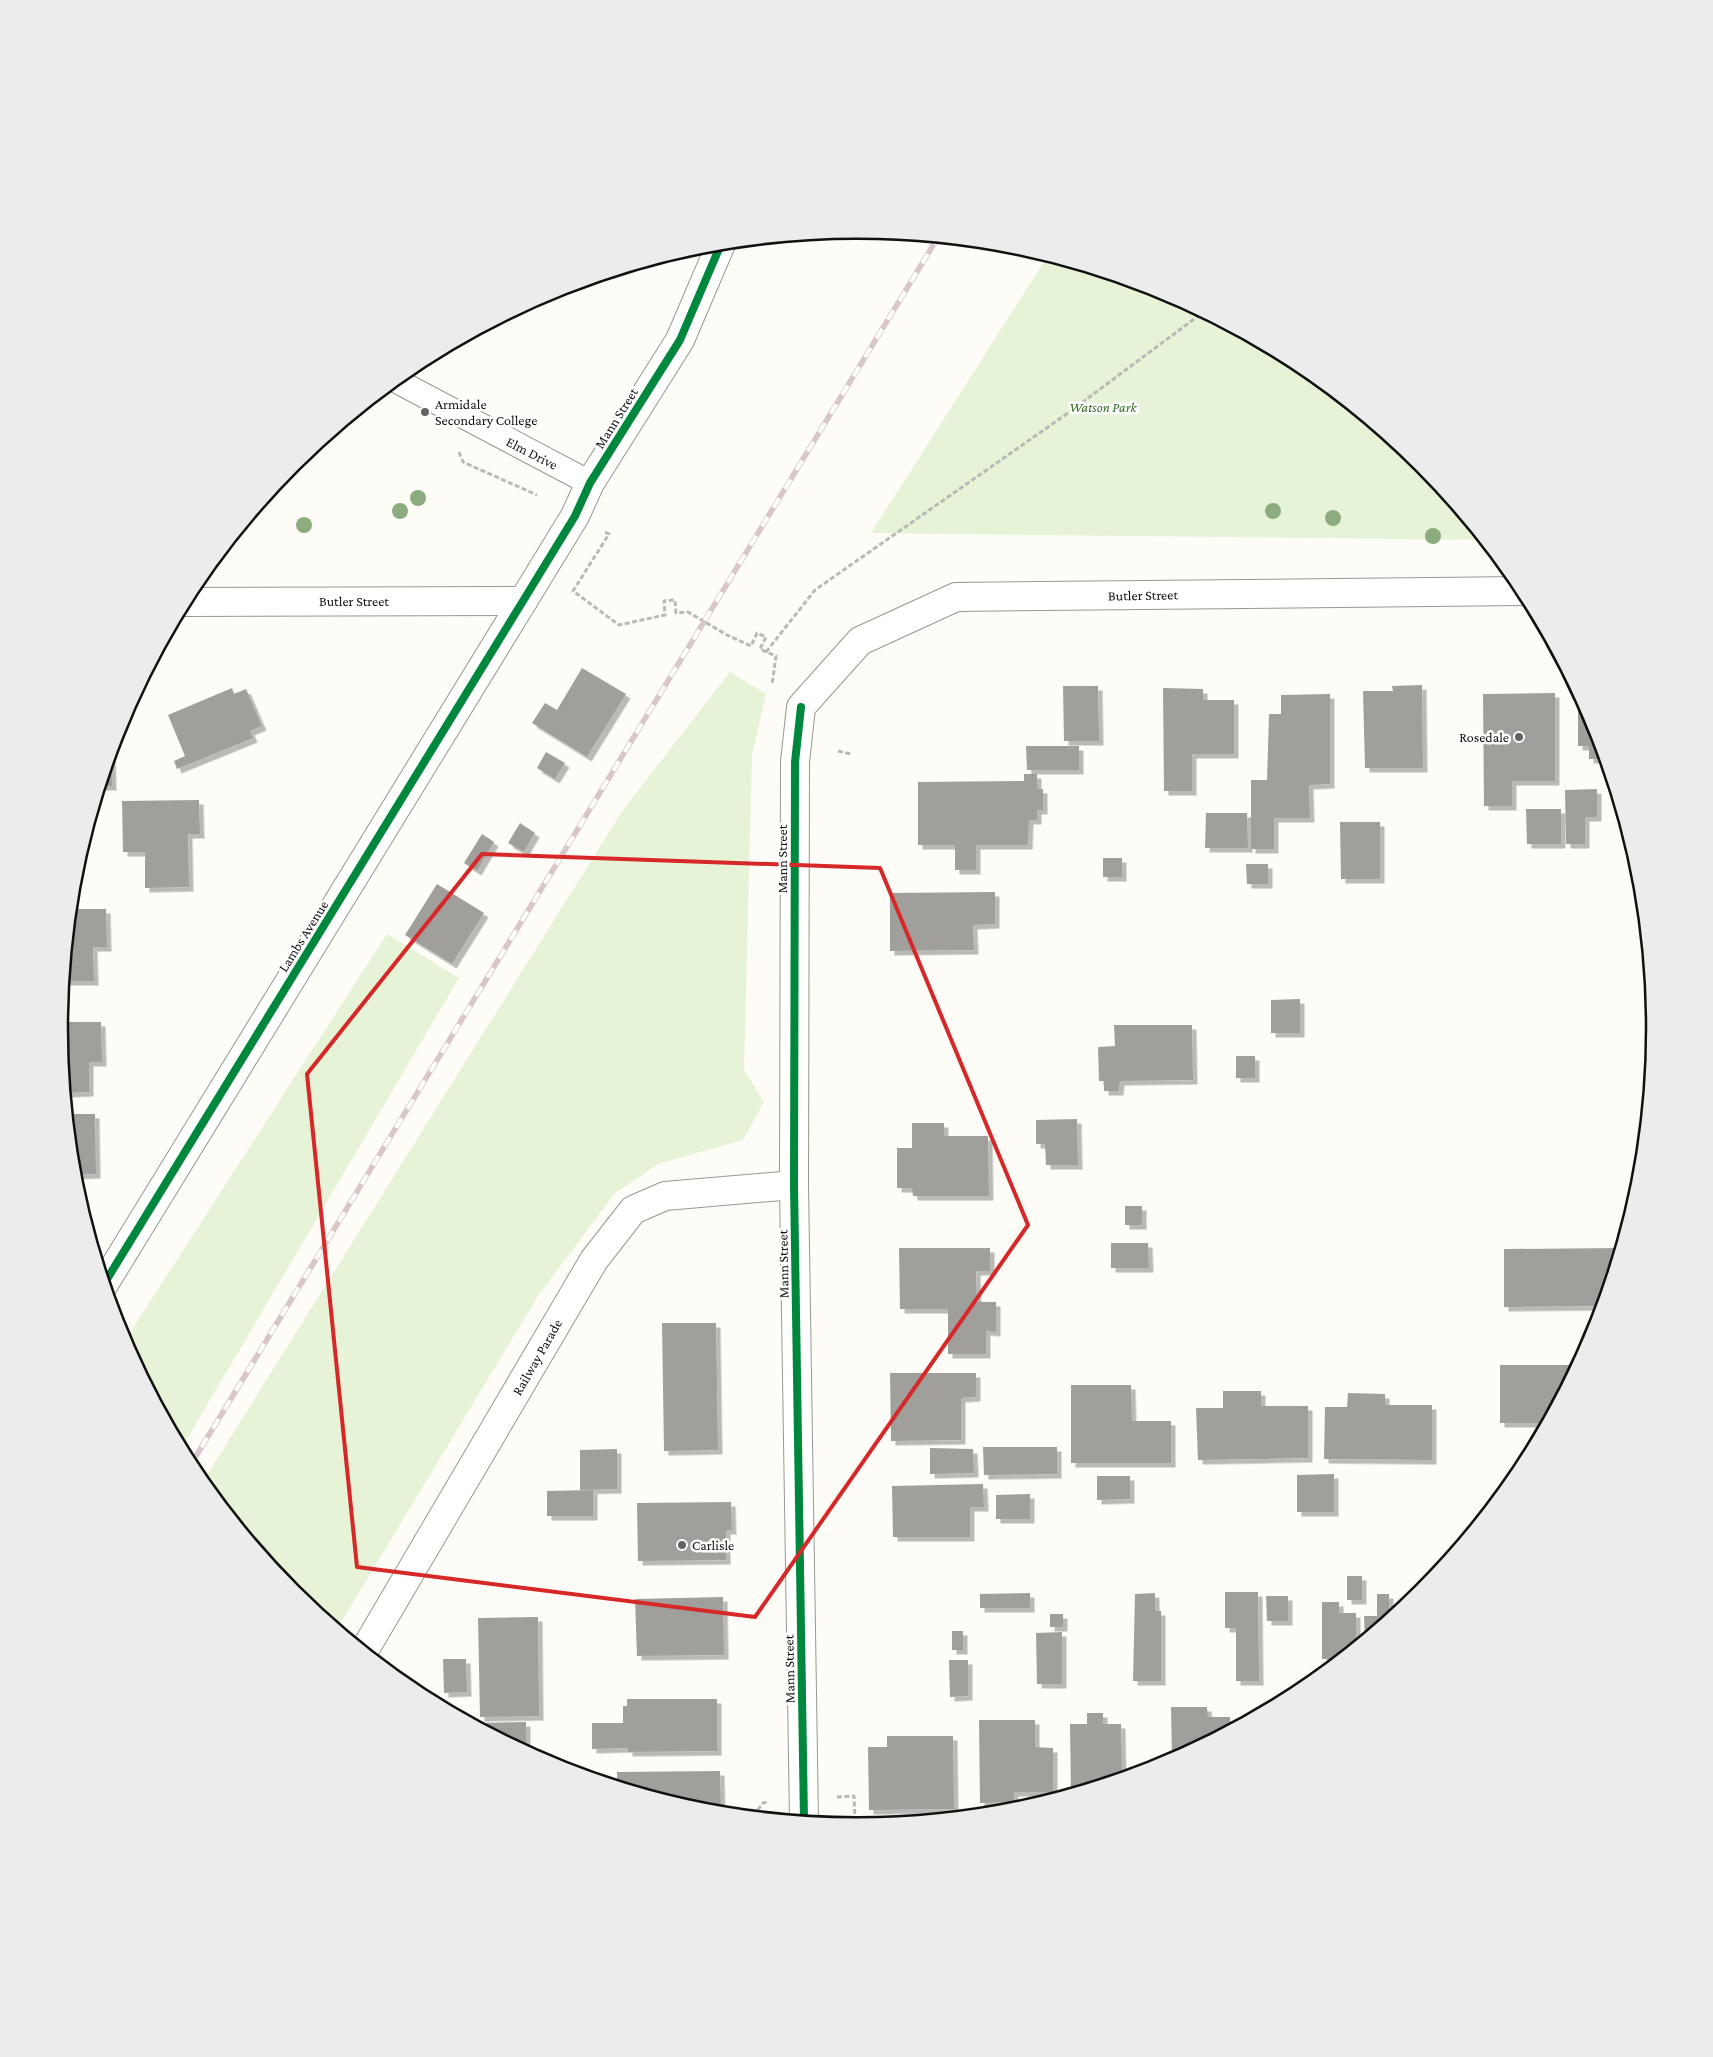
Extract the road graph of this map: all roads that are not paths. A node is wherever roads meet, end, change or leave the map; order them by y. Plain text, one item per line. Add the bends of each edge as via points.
1 (717, 252) edge
2 (402, 384) edge
3 (590, 483) junction
4 (1514, 591) edge
5 (523, 601) junction
6 (193, 602) edge
7 (801, 707) joint
8 (794, 1185) junction
9 (108, 1278) edge
10 (367, 1647) edge
11 (804, 1816) edge

1 - 3 street, Mann Street via 680,340
2 - 3 lane, Elm Drive
3 - 5 street, Mann Street via 575,516
4 - 7 street, Butler Street via 956,597 860,641
5 - 6 street, Butler Street
5 - 9 street, Lambs Avenue
7 - 8 street, Mann Street via 795,762
8 - 10 street, Railway Parade via 665,1196 633,1210 594,1260
8 - 11 street, Mann Street

